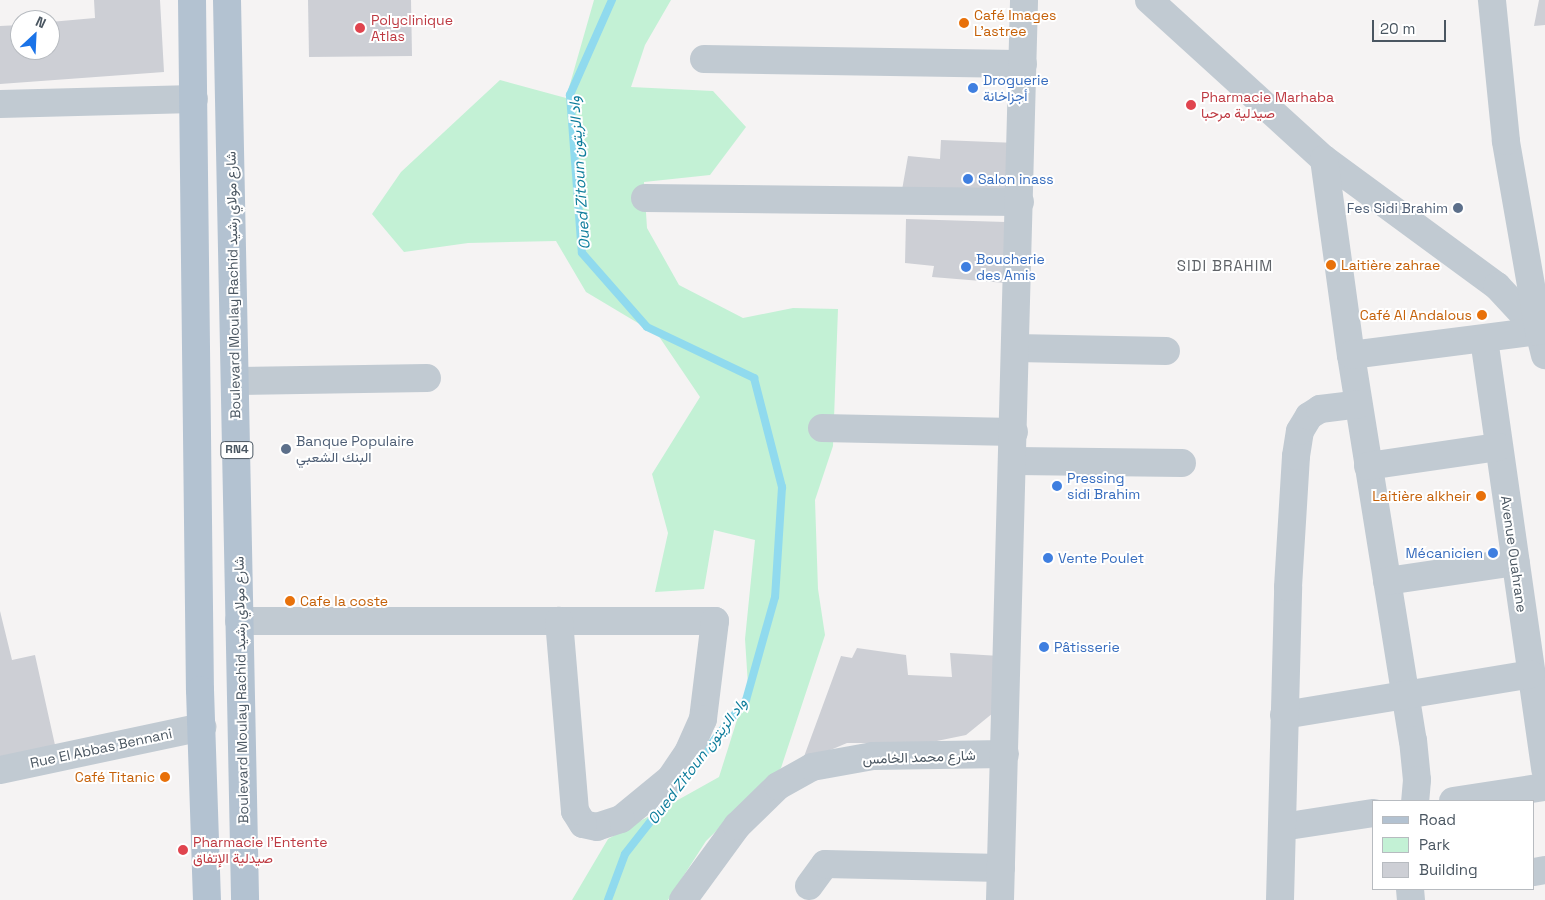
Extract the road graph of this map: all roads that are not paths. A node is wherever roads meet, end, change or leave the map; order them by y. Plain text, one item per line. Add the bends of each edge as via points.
1 (192, 0) edge
2 (227, 0) edge
3 (1024, 0) edge
4 (1149, 0) edge
5 (1492, 0) edge
6 (704, 59) dead end
7 (1023, 64) junction
8 (194, 99) junction
9 (0, 104) edge
10 (1324, 159) junction
11 (645, 198) dead end
12 (1020, 202) junction
13 (1484, 338) junction
14 (1542, 343) edge
15 (1016, 348) junction
16 (1166, 351) dead end
17 (1351, 355) junction
18 (427, 378) dead end
19 (236, 381) junction
20 (1358, 404) junction
21 (822, 428) dead end
22 (1014, 432) junction
23 (1499, 447) junction
24 (1013, 461) junction
25 (1182, 463) dead end
26 (1368, 466) junction
27 (1516, 562) junction
28 (1387, 581) junction
29 (239, 621) junction
30 (559, 621) junction
31 (1531, 674) junction
32 (1405, 694) junction
33 (1284, 715) junction
34 (202, 727) junction
35 (1005, 754) junction
36 (0, 770) edge
37 (1545, 770) edge
38 (1545, 786) edge
39 (1415, 800) edge
40 (1459, 800) edge
41 (1372, 813) edge
42 (1282, 827) junction
43 (1002, 868) junction
44 (809, 886) dead end
45 (207, 900) edge
46 (245, 900) edge
47 (683, 900) edge
48 (1000, 900) edge
49 (1280, 900) edge

1 - 8 main road
2 - 19 main road, Boulevard Moulay Rachid شارع مولاي رشيد / RN4
3 - 7 street
4 - 10 street
5 - 14 street via 1506,141
6 - 7 street
7 - 12 street
8 - 9 street
8 - 34 main road
10 - 14 street via 1497,286
10 - 17 street
11 - 12 street
12 - 15 street
13 - 14 street
13 - 17 street
13 - 23 street, Avenue Ouahrane
15 - 16 street
15 - 22 street
17 - 20 street
18 - 19 street
19 - 29 main road, Boulevard Moulay Rachid شارع مولاي رشيد / RN4
20 - 26 street
20 - 33 street via 1320,409 1309,416 1300,431 1288,587
21 - 22 street
22 - 24 street
23 - 26 street
23 - 27 street, Avenue Ouahrane
24 - 25 street
24 - 35 street
26 - 28 street
27 - 28 street
27 - 31 street, Avenue Ouahrane
28 - 32 street
29 - 30 street
29 - 46 main road, Boulevard Moulay Rachid شارع مولاي رشيد / RN4
30 - 30 street via 715,621 703,719 689,751 670,778 622,819 598,827 583,824 575,811
31 - 32 street
31 - 37 street, Avenue Ouahrane
32 - 33 street
32 - 39 street via 1417,780
33 - 42 street
34 - 36 street, Rue El Abbas Bennani
34 - 45 main road
35 - 43 street
35 - 47 street, شارع محمد الخامس via 873,756 812,767 778,786 737,826
38 - 40 street
41 - 42 street
42 - 49 street
43 - 44 street via 824,864
43 - 48 street

